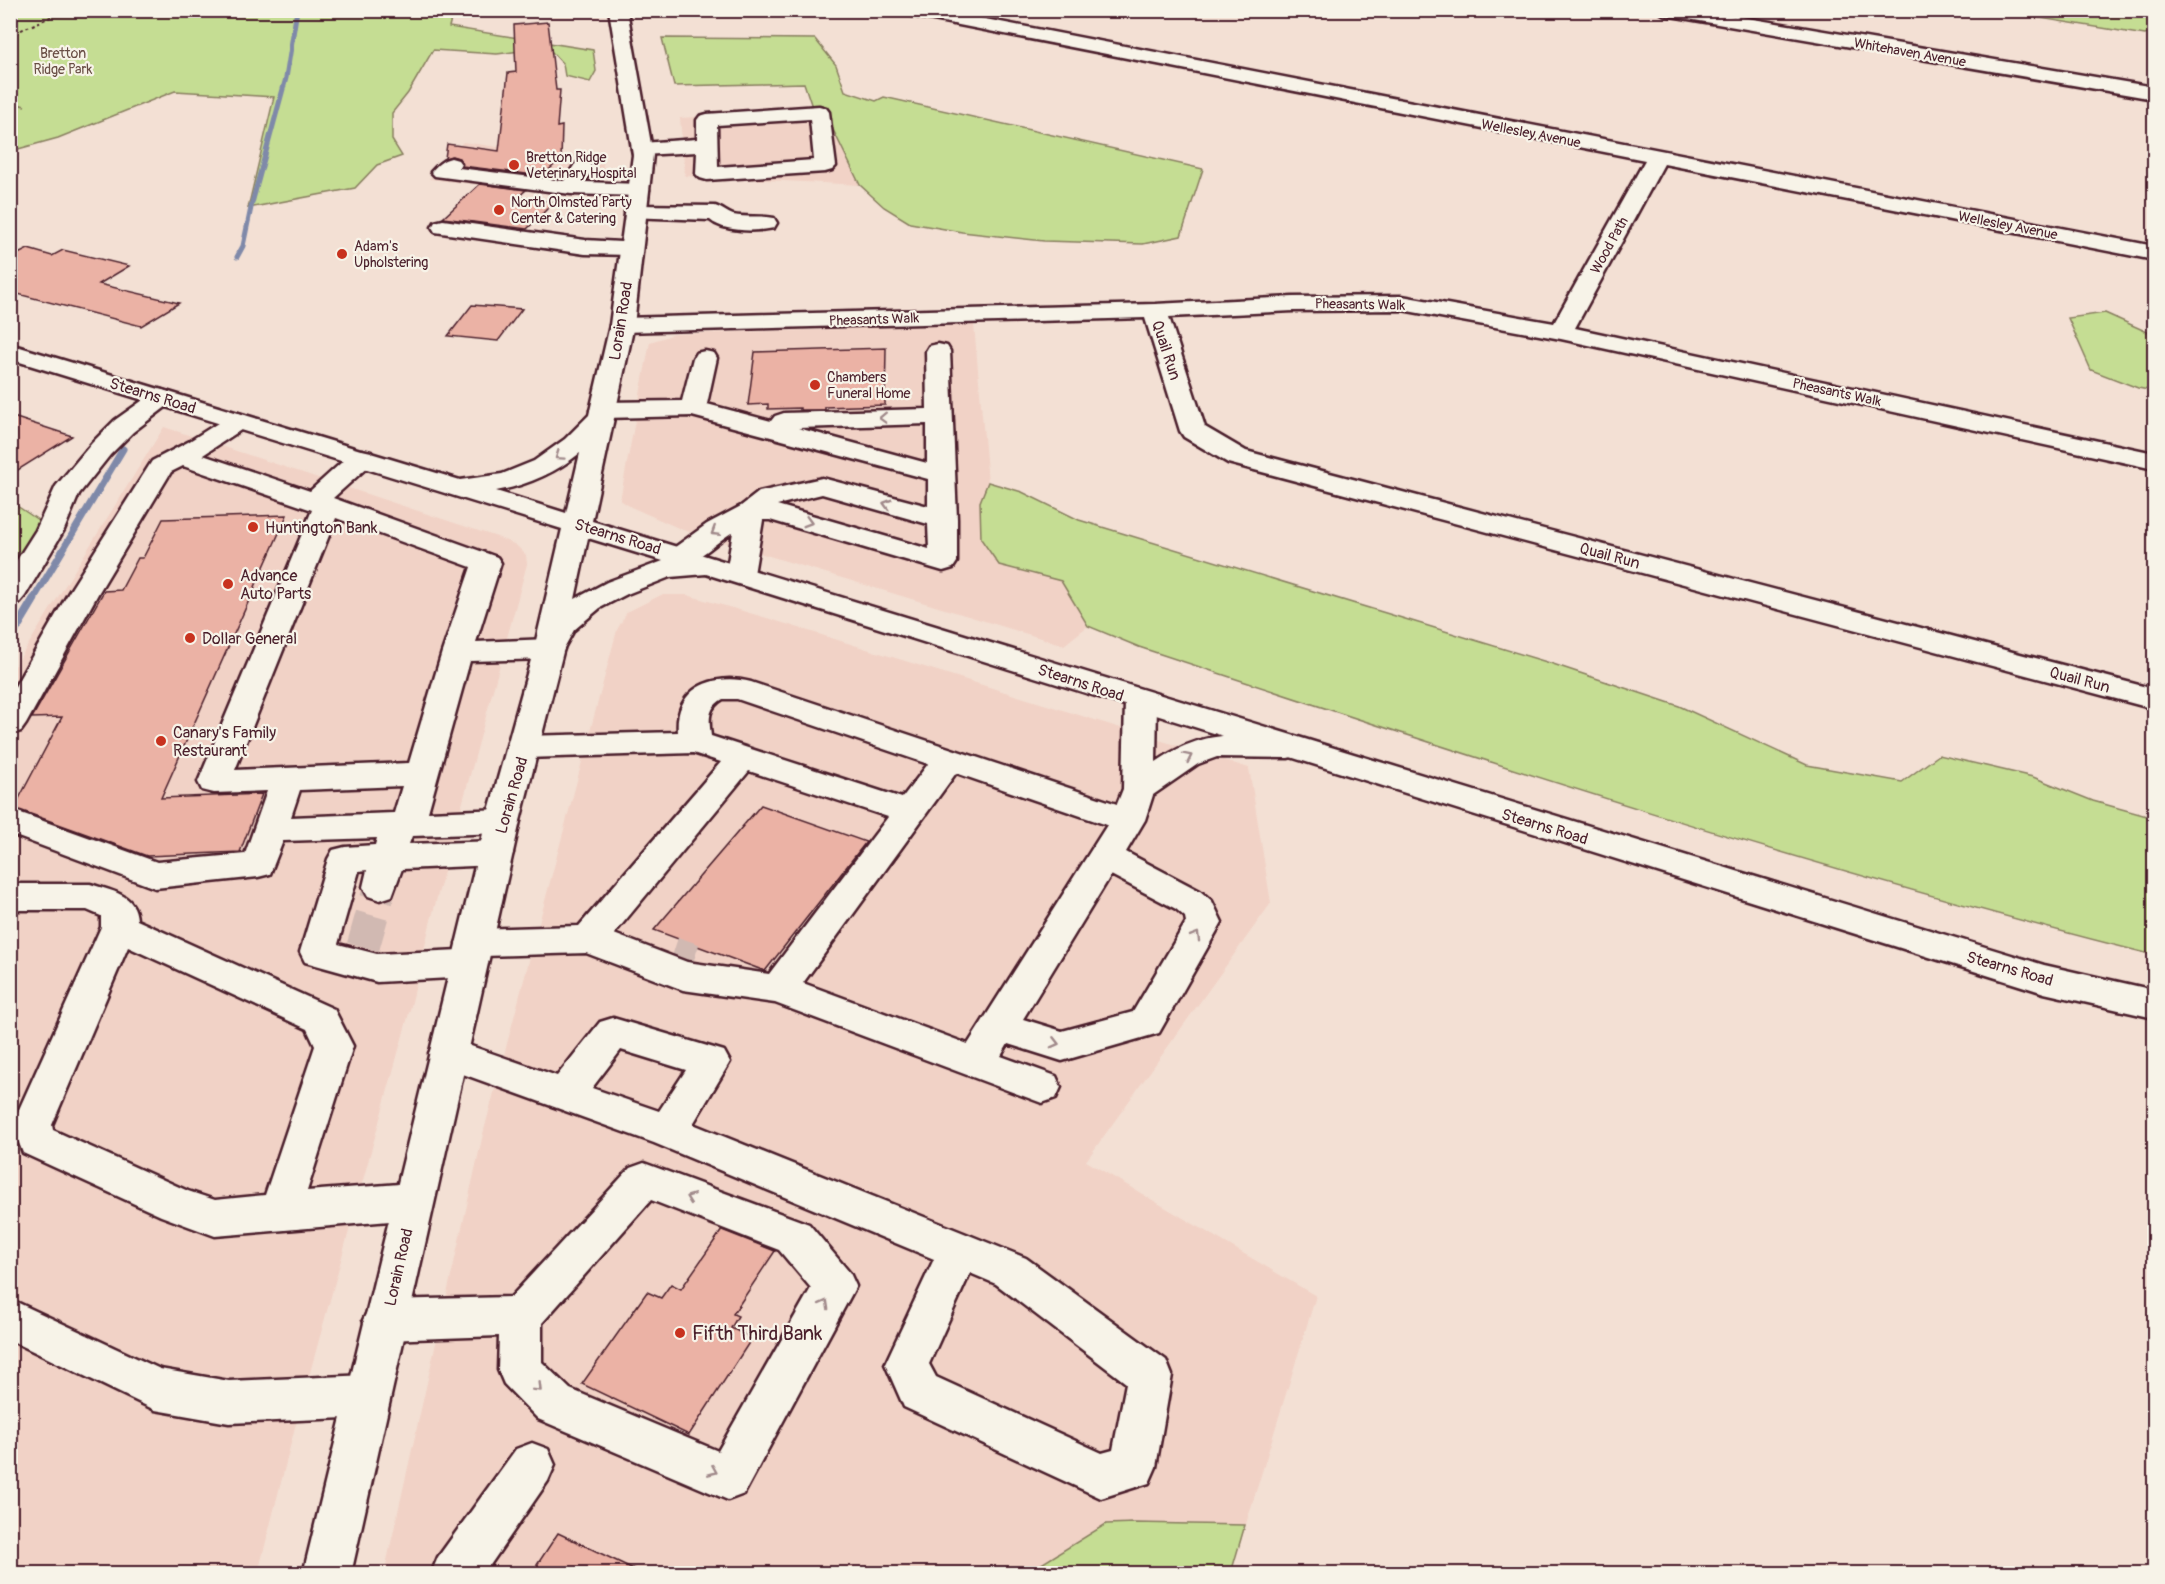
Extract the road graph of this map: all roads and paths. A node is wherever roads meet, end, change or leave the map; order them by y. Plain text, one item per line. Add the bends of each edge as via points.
1 (66, 10) edge
2 (618, 10) edge
3 (908, 10) edge
4 (1665, 10) edge
5 (10, 35) edge
6 (2154, 93) edge
7 (707, 145) junction
8 (642, 150) junction
9 (1657, 158) junction
10 (451, 164) dead end
11 (582, 168) dead end
12 (572, 188) junction
13 (638, 190) junction
14 (636, 212) junction
15 (766, 223) dead end
16 (442, 227) dead end
17 (631, 248) junction
18 (2154, 253) edge
19 (1155, 311) junction
20 (621, 325) junction
21 (1561, 332) junction
22 (10, 351) edge
23 (938, 351) dead end
24 (705, 358) dead end
25 (162, 398) junction
26 (693, 408) junction
27 (602, 413) junction
28 (941, 416) junction
29 (238, 421) junction
30 (751, 423) junction
31 (857, 452) junction
32 (181, 457) junction
33 (362, 458) junction
34 (2154, 461) edge
35 (942, 475) junction
36 (455, 486) junction
37 (822, 486) junction
38 (320, 504) junction
39 (751, 512) junction
40 (943, 519) junction
41 (578, 524) junction
42 (681, 556) junction
43 (728, 570) junction
44 (10, 597) edge
45 (549, 649) junction
46 (456, 652) junction
47 (2154, 699) edge
48 (1142, 701) junction
49 (10, 724) edge
50 (695, 742) junction
51 (524, 747) junction
52 (1288, 747) junction
53 (743, 758) junction
54 (949, 759) junction
55 (422, 774) junction
56 (287, 780) junction
57 (1134, 804) junction
58 (909, 812) junction
59 (10, 820) edge
60 (269, 830) junction
61 (499, 837) junction
62 (393, 849) junction
63 (1105, 856) junction
64 (10, 897) edge
65 (119, 927) junction
66 (589, 939) junction
67 (623, 952) junction
68 (472, 953) junction
69 (724, 980) junction
70 (778, 989) junction
71 (2154, 1004) edge
72 (999, 1026) junction
73 (448, 1053) junction
74 (976, 1063) junction
75 (1042, 1087) dead end
76 (565, 1095) junction
77 (668, 1131) junction
78 (414, 1201) junction
79 (280, 1211) junction
80 (959, 1250) junction
81 (521, 1316) junction
82 (10, 1318) edge
83 (385, 1320) junction
84 (368, 1396) junction
85 (532, 1466) dead end
86 (327, 1574) edge
87 (455, 1574) edge

1 - 5 path
2 - 8 street, Lorain Road
3 - 9 street, Wellesley Avenue
4 - 6 street, Whitehaven Avenue
7 - 7 street via 707,174 825,166 819,112 707,120
7 - 8 street
8 - 13 street, Lorain Road
9 - 18 street, Wellesley Avenue
9 - 21 street, Wood Path
10 - 12 street via 442,172
11 - 12 street
12 - 13 street
13 - 14 street, Lorain Road
14 - 15 street via 716,213 726,221
14 - 17 street, Lorain Road
16 - 17 street via 585,247
17 - 20 street, Lorain Road
19 - 20 street, Pheasants Walk
19 - 21 street, Pheasants Walk via 1402,303
19 - 47 street, Quail Run via 1193,431 1237,457
20 - 27 street, Lorain Road
21 - 34 street, Pheasants Walk
22 - 25 street, Stearns Road
23 - 28 street
24 - 26 street
25 - 29 street, Stearns Road
25 - 44 street via 124,426 66,492 50,530
26 - 27 street
26 - 30 street
27 -> 36 street via 581,441 550,463 491,486
27 - 41 street, Lorain Road
28 -> 30 street
28 - 35 street
29 - 32 street
29 - 33 street, Stearns Road
30 - 31 street
31 - 35 street
31 - 37 street
32 - 38 street
32 - 49 street via 161,467 84,591
33 - 36 street, Stearns Road
33 - 38 street
35 - 40 street
36 - 41 street, Stearns Road
37 - 39 street via 769,498
40 -> 37 street
38 - 46 street via 487,563
38 - 56 street via 214,782
39 -> 40 street via 771,512 943,562
39 -> 42 street
39 - 43 street
41 - 42 street, Stearns Road
41 - 45 street, Lorain Road
42 - 43 street, Stearns Road
43 - 45 street via 666,569 624,585 590,602 562,625
43 - 48 street, Stearns Road
45 - 46 street
45 - 51 street, Lorain Road
46 - 55 street
48 - 52 street, Stearns Road
48 - 57 street
50 - 51 street
50 - 53 street
50 - 54 street via 694,713 706,694 722,687 740,689
51 - 61 street, Lorain Road
57 -> 52 street via 1187,756 1215,746
52 - 71 street, Stearns Road via 2044,979
53 - 58 street
53 - 66 street
54 - 57 street
54 - 58 street
55 - 56 street
55 - 62 street
56 - 60 street
57 - 63 street
58 - 70 street
59 - 60 street via 155,875 258,865
60 - 62 street
61 - 62 street
61 - 68 street, Lorain Road
62 - 68 street via 345,859 318,952 362,955 377,968
63 - 72 street
72 -> 63 street via 1062,1046 1146,1023 1204,922 1200,910 1188,900
64 - 65 street via 90,897 119,909
65 - 79 street via 321,1019 334,1046
65 - 79 street via 32,1125 37,1141 175,1204 215,1218
66 - 67 street
66 - 68 street
67 - 69 street via 683,976
67 - 69 street via 683,956
68 - 73 street, Lorain Road
69 - 70 street
70 - 74 street
72 - 74 street
73 - 76 street
73 - 78 street, Lorain Road
74 - 75 street
76 - 77 street
76 - 77 street via 613,1033 711,1062
77 - 80 street
78 - 79 street
78 - 83 street, Lorain Road
80 - 80 street via 1011,1271 1150,1375 1133,1467 1101,1476 920,1392 907,1364
81 -> 81 street via 520,1370 554,1404 728,1478 835,1286 794,1238 644,1180
81 - 83 street
82 - 84 street via 155,1389 229,1402
83 - 84 street, Lorain Road
84 - 86 street, Lorain Road
85 - 87 street

